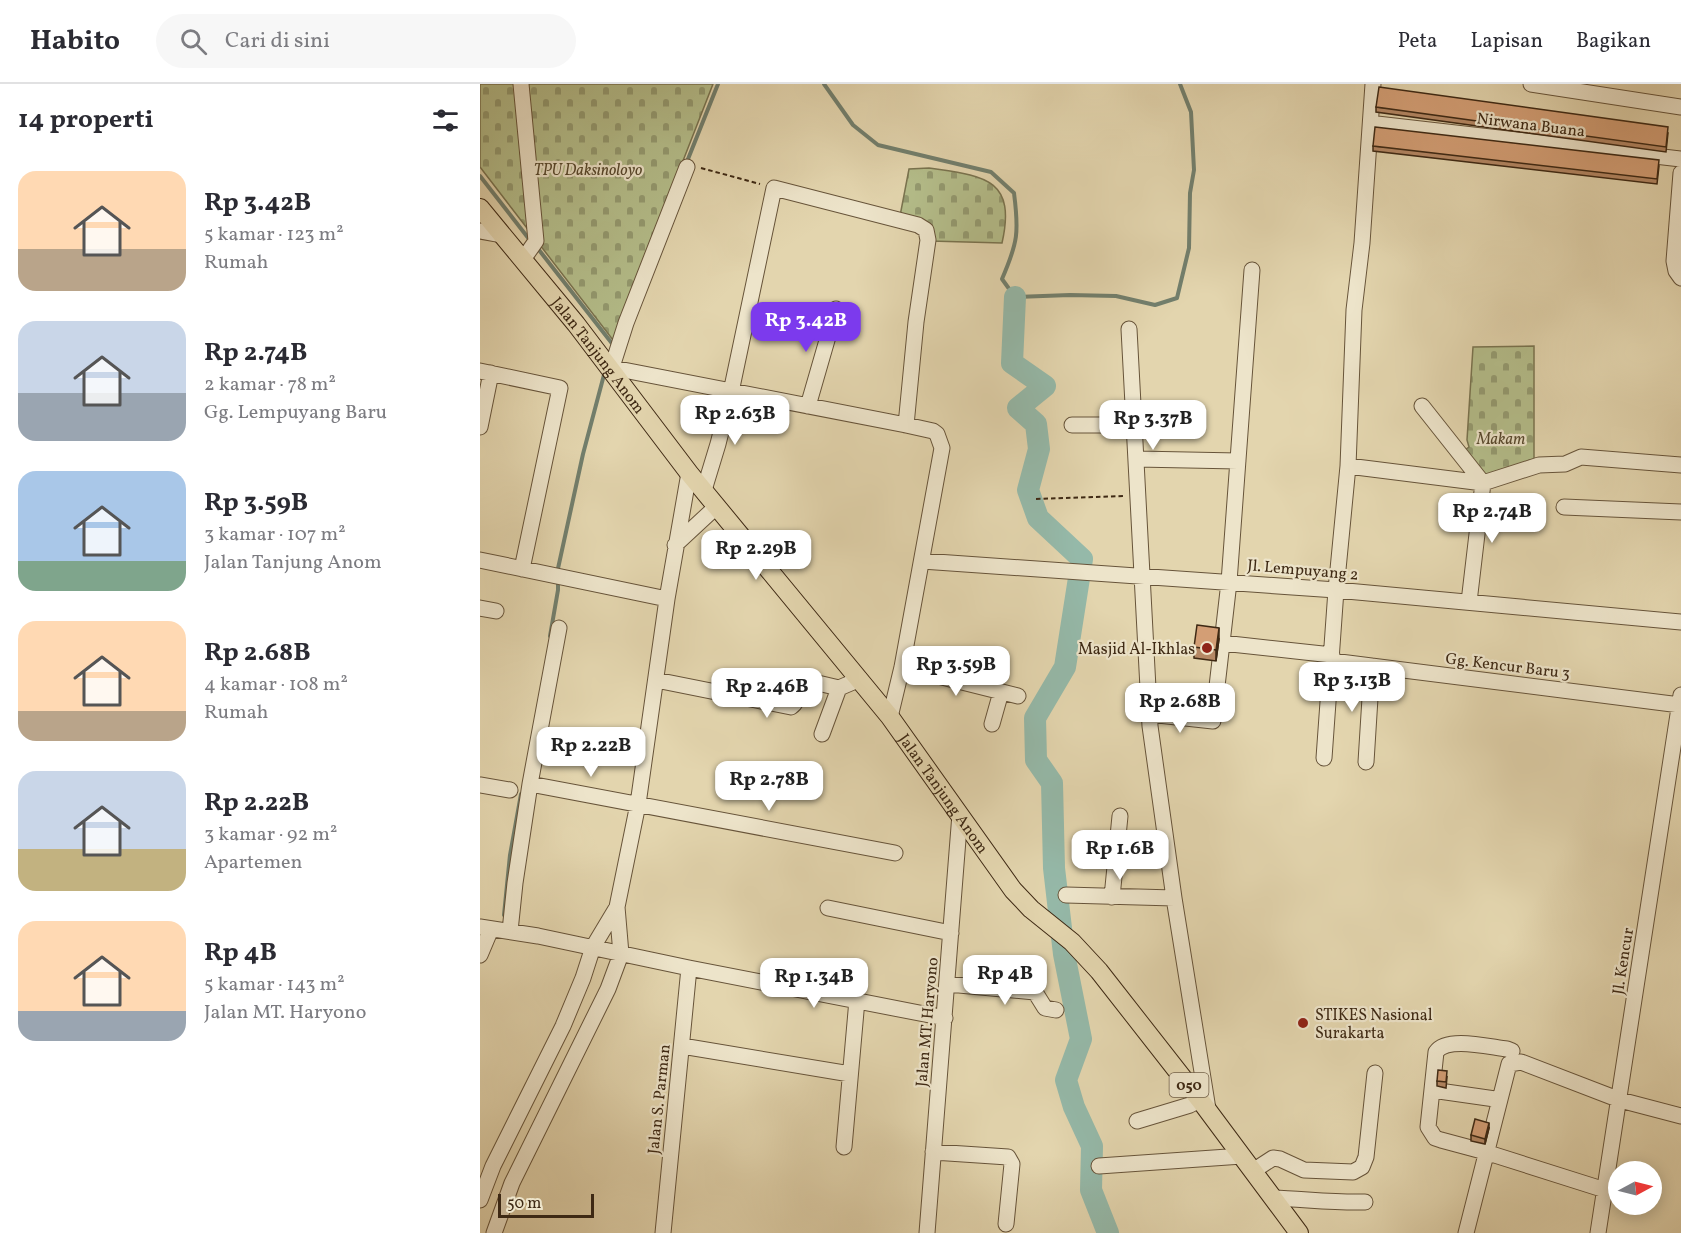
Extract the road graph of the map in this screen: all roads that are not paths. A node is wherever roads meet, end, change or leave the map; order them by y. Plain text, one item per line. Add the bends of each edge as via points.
1 (521, 84) edge
2 (1374, 84) edge
3 (1531, 84) edge
4 (1681, 107) edge
5 (1377, 124) dead end
6 (1681, 159) edge
7 (687, 166) road end
8 (1681, 173) edge
9 (480, 208) edge
10 (480, 231) edge
11 (502, 235) junction
12 (524, 258) junction
13 (1252, 270) dead end
14 (1681, 278) edge
15 (836, 309) dead end
16 (1130, 329) dead end
17 (610, 367) junction
18 (485, 372) edge
19 (731, 392) junction
20 (808, 406) junction
21 (1422, 406) dead end
22 (1135, 424) junction
23 (906, 425) junction
24 (1072, 425) dead end
25 (480, 427) edge
26 (1137, 459) junction
27 (1238, 461) junction
28 (1681, 465) edge
29 (1348, 466) junction
30 (689, 473) junction
31 (1483, 483) junction
32 (704, 490) junction
33 (717, 506) junction
34 (1564, 507) dead end
35 (1681, 512) edge
36 (675, 546) junction
37 (480, 560) edge
38 (922, 561) junction
39 (522, 569) junction
40 (1142, 576) junction
41 (1229, 582) junction
42 (1335, 590) junction
43 (667, 599) junction
44 (1469, 602) junction
45 (480, 608) edge
46 (496, 611) dead end
47 (1681, 622) edge
48 (559, 628) dead end
49 (1222, 643) junction
50 (1332, 658) junction
51 (1372, 666) junction
52 (902, 667) junction
53 (860, 679) junction
54 (656, 680) junction
55 (839, 688) junction
56 (1001, 692) junction
57 (1018, 696) dead end
58 (1680, 700) edge
59 (1149, 714) junction
60 (890, 717) junction
61 (992, 724) dead end
62 (822, 734) dead end
63 (1324, 758) dead end
64 (1365, 762) dead end
65 (530, 784) junction
66 (480, 785) edge
67 (510, 790) dead end
68 (638, 804) junction
69 (960, 814) junction
70 (1120, 816) dead end
71 (895, 853) dead end
72 (1065, 896) dead end
73 (1112, 897) junction
74 (1174, 898) junction
75 (617, 907) junction
76 (828, 908) dead end
77 (486, 928) edge
78 (510, 932) junction
79 (951, 933) junction
80 (593, 947) junction
81 (621, 954) junction
82 (480, 955) edge
83 (689, 968) junction
84 (948, 984) junction
85 (857, 1000) junction
86 (1056, 1010) dead end
87 (945, 1018) junction
88 (682, 1046) junction
89 (1512, 1051) dead end
90 (1375, 1073) dead end
91 (850, 1074) junction
92 (1432, 1090) junction
93 (1495, 1099) dead end
94 (1620, 1100) junction
95 (1204, 1105) junction
96 (1681, 1116) edge
97 (1137, 1121) dead end
98 (844, 1147) dead end
99 (933, 1152) junction
100 (1486, 1152) junction
101 (1242, 1156) junction
102 (1099, 1166) dead end
103 (1253, 1171) junction
104 (1605, 1190) junction
105 (1273, 1198) junction
106 (480, 1200) edge
107 (1365, 1202) dead end
108 (1006, 1224) dead end
109 (1292, 1230) edge
110 (494, 1233) edge
111 (663, 1233) edge
112 (927, 1233) edge
113 (1466, 1233) edge
114 (1598, 1233) edge

1 - 12 street via 536,241
2 - 29 street via 1355,305
3 - 4 street
5 - 6 street, Nirwana Buana
7 - 17 street
8 - 14 street via 1674,261
9 - 11 main road, Jalan Tanjung Anom / 050
10 - 11 street
11 - 12 main road, Jalan Tanjung Anom / 050
12 - 17 main road, Jalan Tanjung Anom / 050
13 - 27 street
15 - 20 street
16 - 22 street
17 - 19 street
17 - 30 main road, Jalan Tanjung Anom / 050
18 - 25 street
18 - 39 street via 560,388
19 - 20 street
19 - 23 street via 774,188 926,230 928,240
19 - 32 street
20 - 23 street
21 - 31 street
22 - 24 street
22 - 26 street
23 - 38 street via 933,431 942,448
26 - 27 street
26 - 40 street
27 - 41 street
28 - 31 street via 1581,457 1564,464 1539,465
29 - 31 street
29 - 42 street
30 - 32 main road, Jalan Tanjung Anom / 050
30 - 36 street
31 - 44 street
32 - 33 main road, Jalan Tanjung Anom / 050
33 - 36 street
33 - 53 main road, Jalan Tanjung Anom / 050
34 - 35 street
36 - 43 street
37 - 39 street
38 - 40 street, Jl. Lempuyang 2
38 - 52 street
39 - 43 street
40 - 41 street, Jl. Lempuyang 2
40 - 59 street
41 - 42 street, Jl. Lempuyang 2
41 - 49 street
42 - 44 street, Jl. Lempuyang 2
42 - 50 street
43 - 54 street
44 - 47 street, Jl. Lempuyang 2
45 - 46 street
48 - 65 street
49 - 50 street, Gg. Kencur Baru 3
49 - 59 street via 1214,721
50 - 51 street, Gg. Kencur Baru 3
50 - 63 street
51 - 58 street, Gg. Kencur Baru 3
51 - 64 street
52 - 56 street
52 - 60 street
53 - 55 street
53 - 60 main road, Jalan Tanjung Anom / 050
54 - 55 street via 791,707 805,680
54 - 68 street
55 - 62 street
56 - 57 street
56 - 61 street
58 - 94 street, Jl. Kencur
59 - 74 street
60 - 69 main road, Jalan Tanjung Anom / 050
65 - 68 street
65 - 78 street
66 - 67 street
68 - 71 street
68 - 75 street
69 - 79 street, Jalan MT. Haryono
69 - 95 main road, Jalan Tanjung Anom / 050 via 1013,890 1072,942
70 - 73 street
72 - 73 street
73 - 74 street
74 - 95 street
75 - 80 street
75 - 81 street
76 - 79 street
77 - 78 street
77 - 82 street
78 - 80 street
79 - 84 street, Jalan MT. Haryono
80 - 81 street
80 - 106 street via 563,1026
81 - 83 street
81 - 110 street via 608,989 512,1183
83 - 85 street
83 - 88 street, Jalan S. Parman
84 - 86 street via 1035,992 1045,1008
84 - 87 street, Jalan MT. Haryono
85 - 87 street
85 - 91 street
87 - 99 street, Jalan MT. Haryono
88 - 91 street
88 - 111 street, Jalan S. Parman
89 - 92 street via 1446,1044 1436,1052
90 - 103 street via 1362,1167 1353,1172 1304,1170 1273,1158
91 - 98 street
92 - 93 street
92 - 100 street via 1430,1133 1441,1140
94 - 96 street
94 - 100 street via 1521,1062 1511,1062
94 - 104 street, Jl. Kencur
95 - 97 street
95 - 101 main road, Jalan Tanjung Anom / 050
99 - 108 street via 1008,1157 1012,1164
99 - 112 street, Jalan MT. Haryono
100 - 104 street
100 - 113 street
101 - 102 street
101 - 103 main road, Jalan Tanjung Anom / 050
103 - 105 main road, Jalan Tanjung Anom / 050
104 - 114 street, Jl. Kencur
105 - 107 street
105 - 109 main road, Jalan Tanjung Anom / 050

